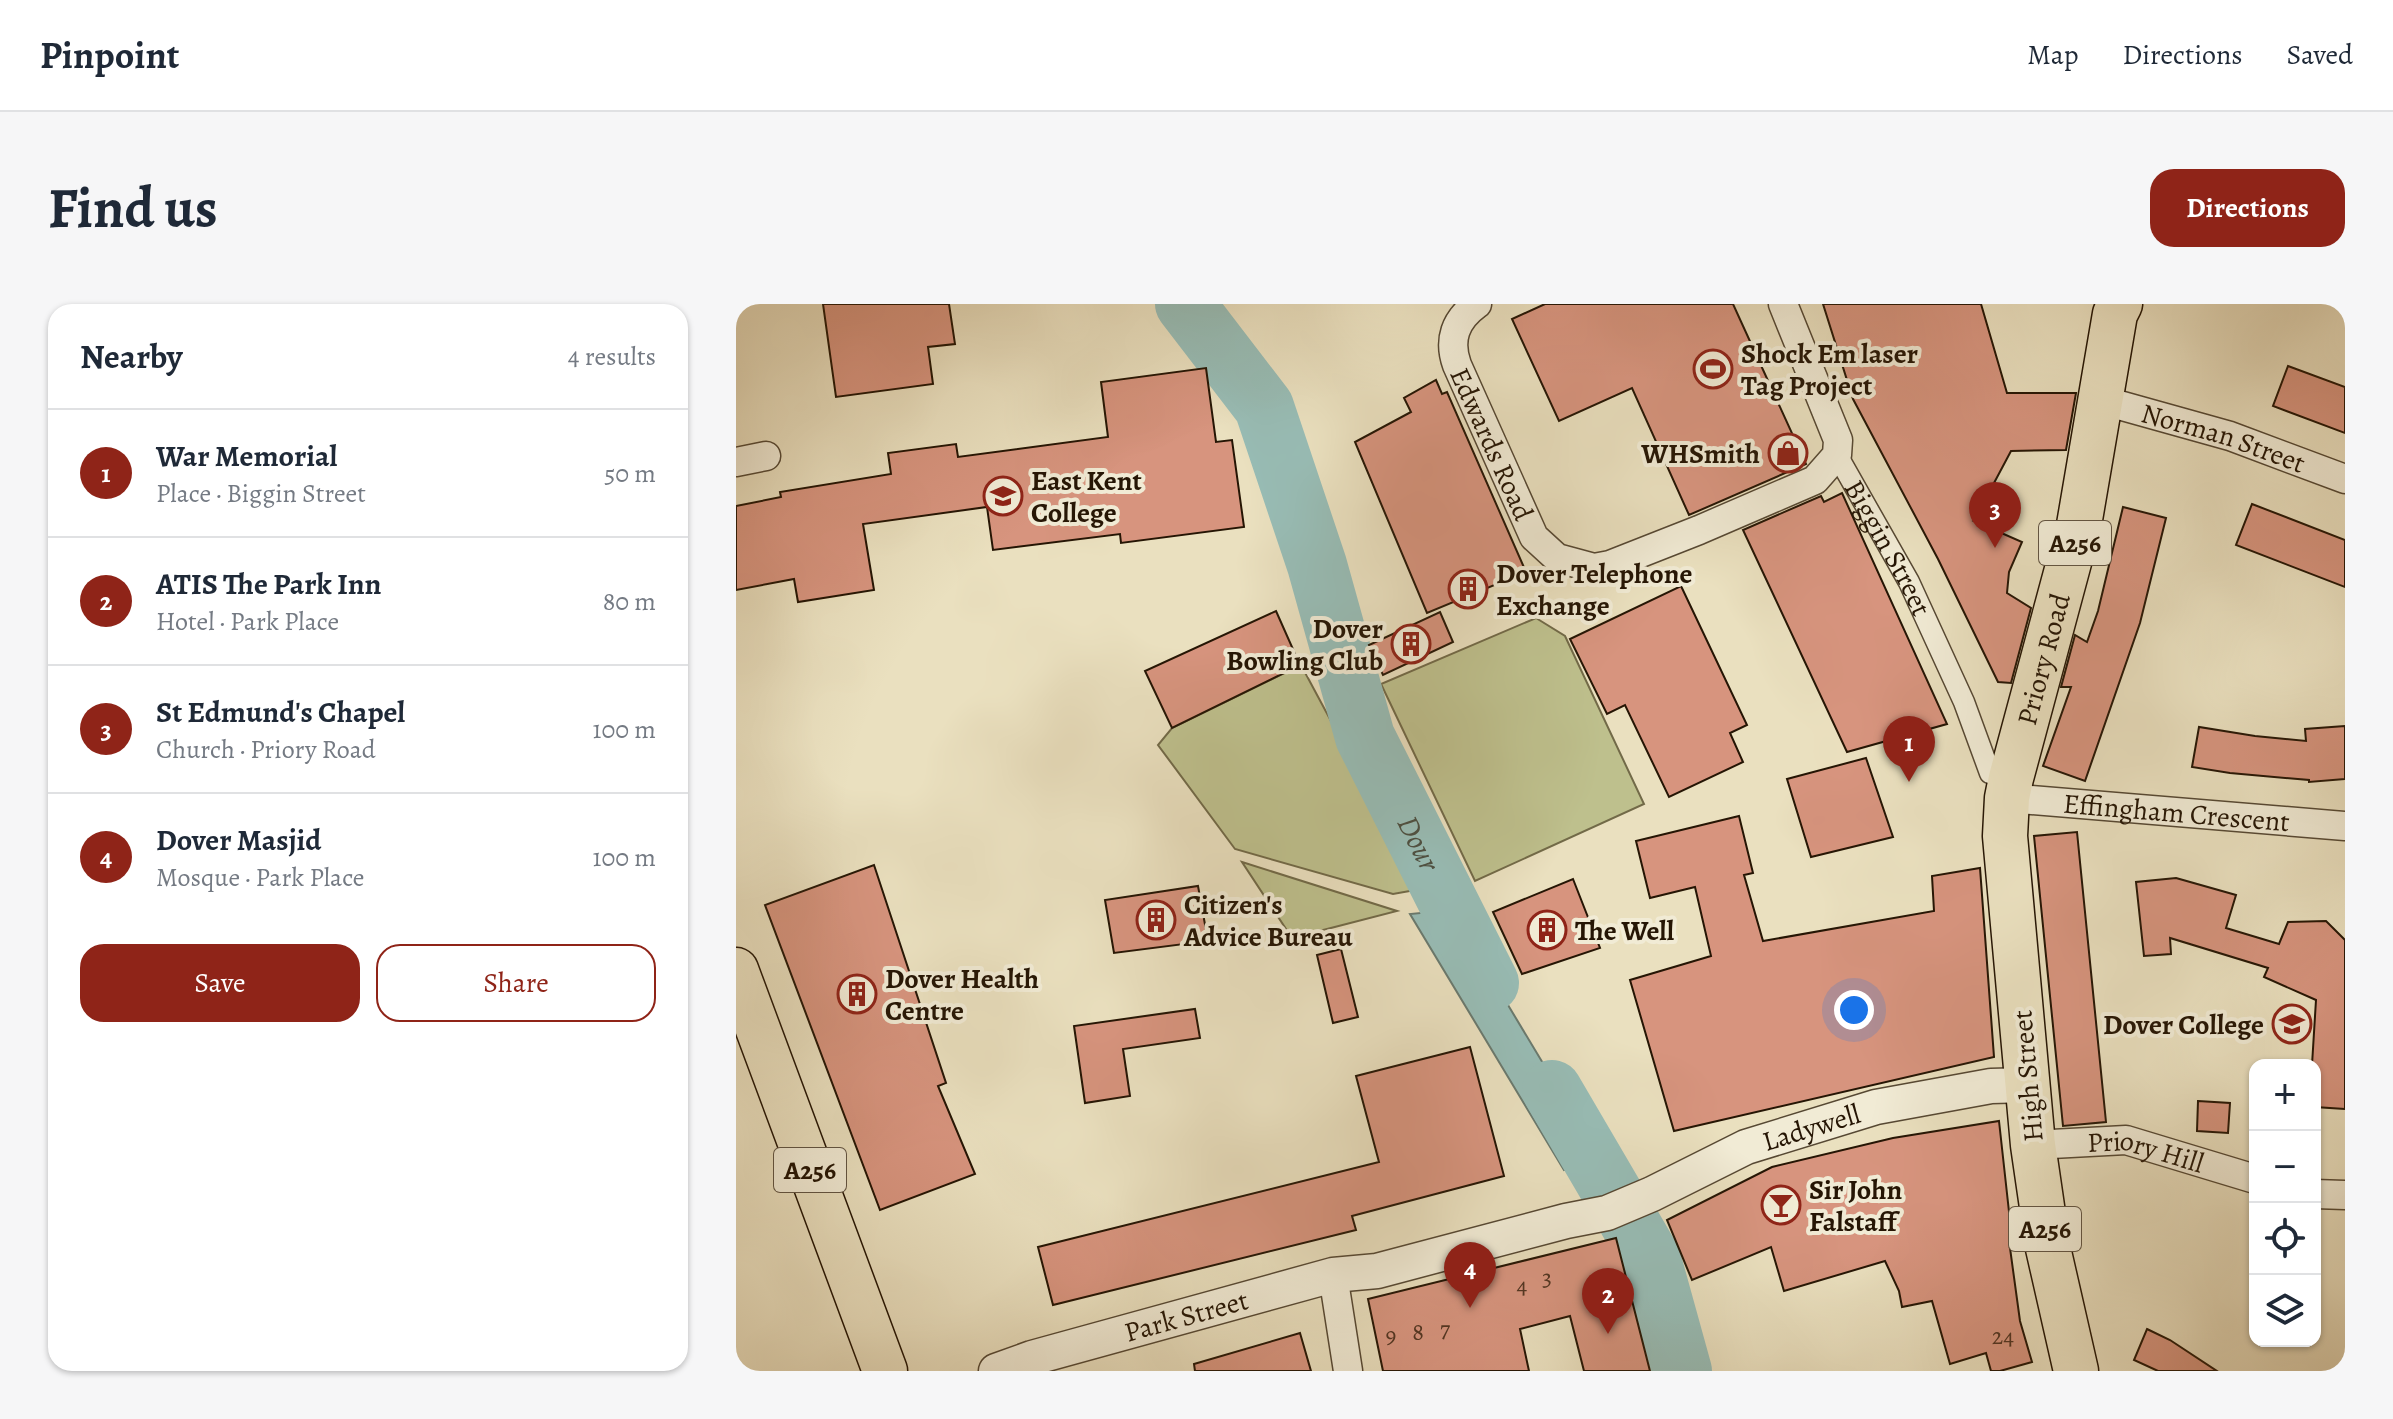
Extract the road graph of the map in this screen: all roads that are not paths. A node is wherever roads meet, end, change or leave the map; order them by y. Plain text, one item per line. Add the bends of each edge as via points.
1 (1477, 304) edge
2 (1783, 304) edge
3 (2120, 304) edge
4 (2101, 400) junction
5 (1837, 455) junction
6 (766, 456) dead end
7 (736, 462) edge
8 (2345, 479) edge
9 (2009, 788) junction
10 (2345, 826) edge
11 (736, 970) edge
12 (2028, 1085) junction
13 (2033, 1145) junction
14 (2249, 1177) edge
15 (2321, 1194) edge
16 (2345, 1195) edge
17 (1377, 1271) joint
18 (1333, 1275) junction
19 (2076, 1370) edge
20 (885, 1371) edge
21 (996, 1371) edge
22 (1348, 1371) edge
23 (2082, 1371) edge

1 - 5 street, Edwards Road via 1461,320 1452,351 1534,537 1557,558 1594,568 1610,565 1815,480
2 - 5 street, Biggin Street via 1838,440
3 - 4 main road, Priory Road / A256
4 - 8 street, Norman Street via 2230,436
4 - 9 main road, Priory Road / A256 via 2079,525
5 - 9 street, Biggin Street via 1909,582 1990,773
6 - 7 street
9 - 10 street, Effingham Crescent
9 - 12 main road, High Street / A256 via 2005,836
11 - 20 main road, A256
12 - 13 main road, High Street / A256
12 - 17 street, Ladywell via 1991,1086 1876,1107 1746,1147 1620,1208
13 - 14 street, Priory Hill via 2126,1140
13 - 19 main road, High Street / A256 via 2048,1248
15 - 16 street
17 - 18 street, Park Street
18 - 21 street, Park Street
18 - 22 street
19 - 23 street

